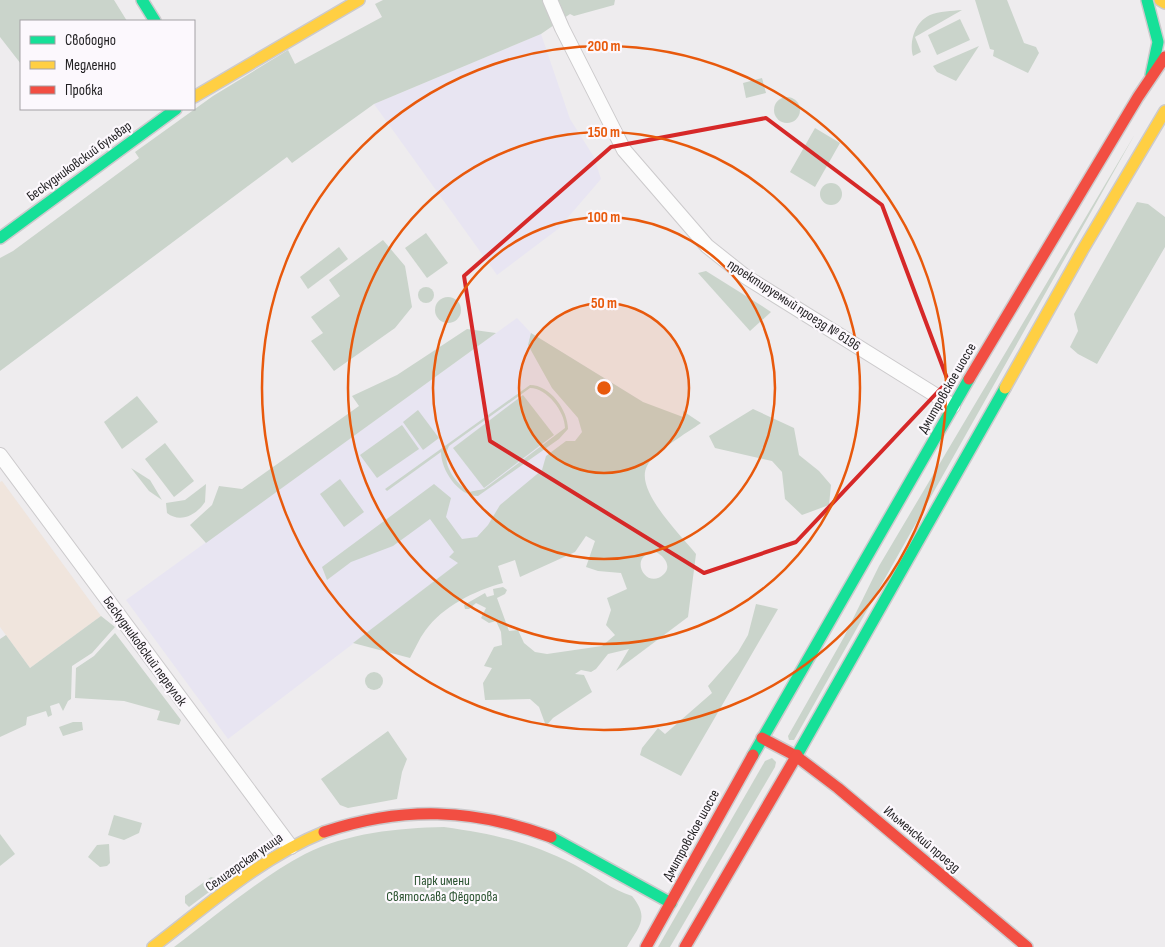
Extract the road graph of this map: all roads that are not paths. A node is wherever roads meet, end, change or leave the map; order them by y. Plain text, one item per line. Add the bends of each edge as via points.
1 (142, 0) edge
2 (359, 0) edge
3 (550, 0) edge
4 (1147, 0) edge
5 (1160, 0) edge
6 (1165, 4) edge
7 (153, 20) edge
8 (1165, 57) edge
9 (1149, 80) junction
10 (196, 92) edge
11 (175, 110) edge
12 (1165, 111) edge
13 (0, 238) edge
14 (953, 406) junction
15 (0, 455) edge
16 (762, 738) junction
17 (796, 756) junction
18 (291, 847) junction
19 (671, 903) junction
20 (153, 947) edge
21 (646, 947) edge
22 (685, 947) edge
23 (1027, 947) edge

1 - 7 main road
2 - 10 main road
3 - 14 street, проектируемый проезд № 6196 via 624,150 707,246 746,277
4 - 9 main road via 1158,42
5 - 6 main road
8 - 9 main road, Дмитровское шоссе
9 - 14 main road, Дмитровское шоссе
11 - 13 main road, Бескудниковский бульвар
12 - 17 main road
14 - 16 main road, Дмитровское шоссе
15 - 18 street, Бескудниковский переулок
16 - 17 main road
16 - 19 main road, Дмитровское шоссе
17 - 22 main road
17 - 23 main road, Ильменский проезд
18 - 19 main road, Селигерская улица via 338,827 377,817 435,812 466,814 517,825 556,840
18 - 20 main road, Селигерская улица
19 - 21 main road, Дмитровское шоссе

